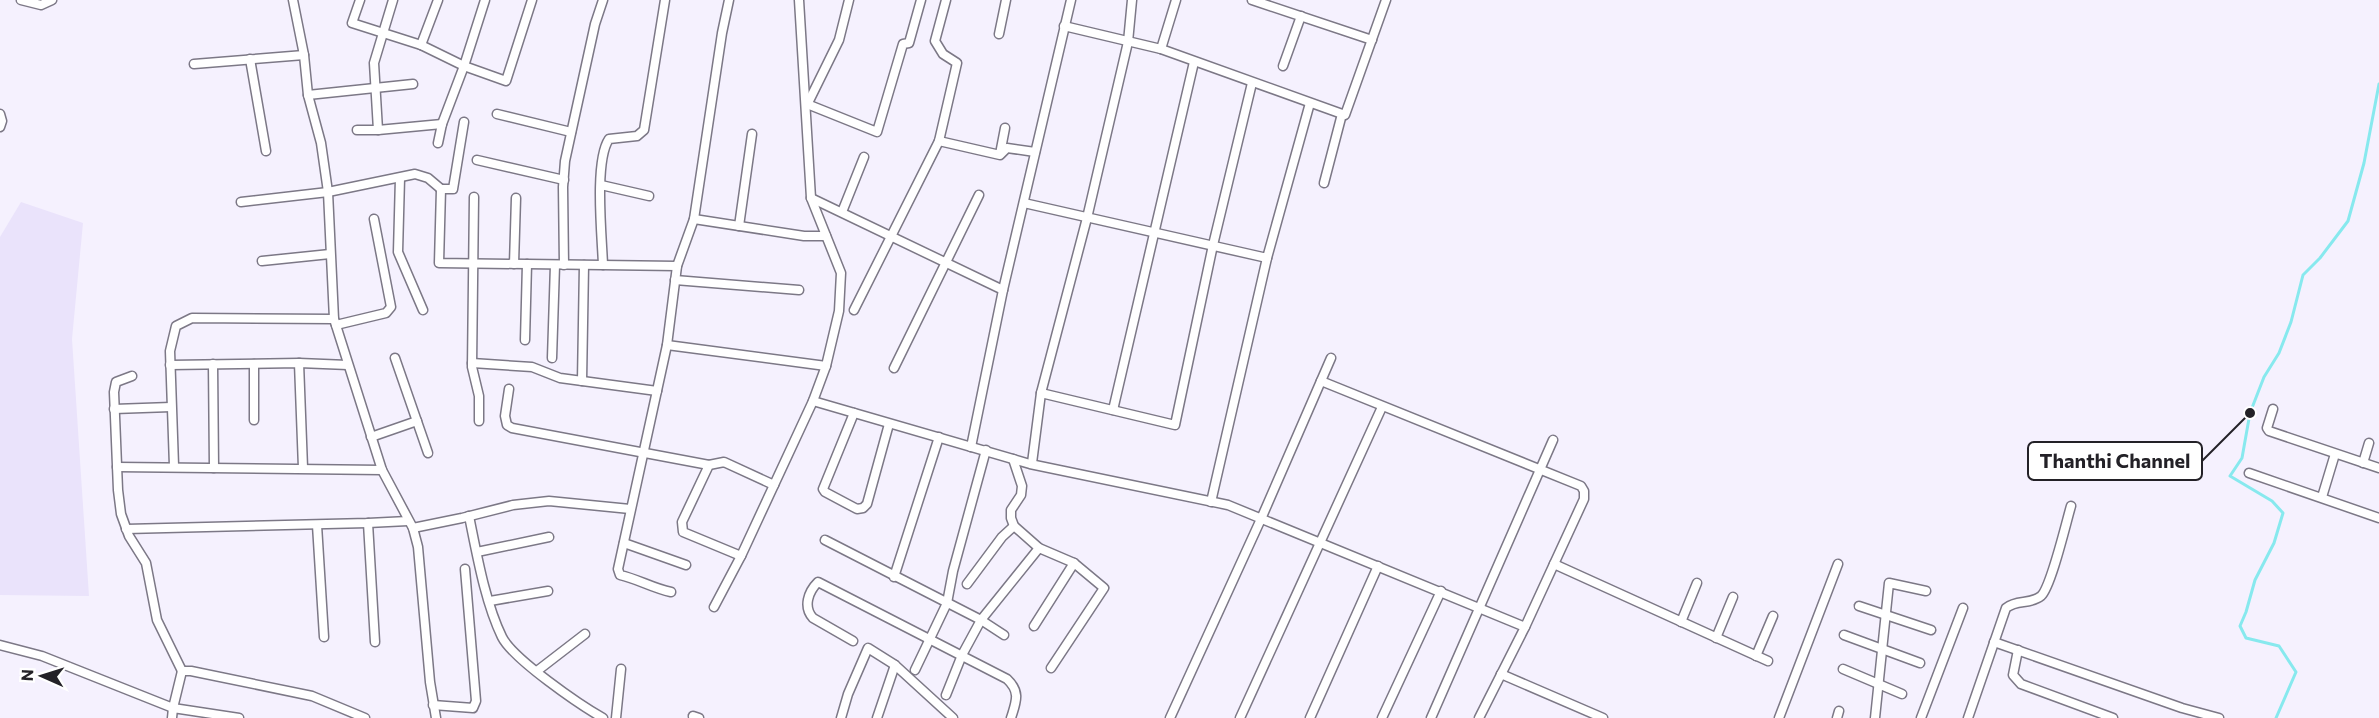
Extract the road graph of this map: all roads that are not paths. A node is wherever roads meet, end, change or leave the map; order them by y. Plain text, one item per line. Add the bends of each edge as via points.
1 (21, 0) edge
2 (52, 0) edge
3 (293, 0) edge
4 (360, 0) edge
5 (393, 0) edge
6 (438, 0) edge
7 (484, 0) edge
8 (532, 0) edge
9 (603, 0) edge
10 (665, 0) edge
11 (729, 0) edge
12 (799, 0) edge
13 (849, 0) edge
14 (921, 0) edge
15 (946, 0) edge
16 (1006, 0) edge
17 (1071, 0) edge
18 (1131, 0) edge
19 (1176, 0) edge
20 (1251, 0) edge
21 (1386, 0) edge
22 (1301, 16) junction
23 (1064, 26) junction
24 (381, 33) junction
25 (999, 34) dead end
26 (1372, 40) junction
27 (1128, 42) junction
28 (421, 45) junction
29 (1161, 49) junction
30 (304, 55) junction
31 (250, 59) junction
32 (1194, 62) junction
33 (194, 64) dead end
34 (464, 66) junction
35 (1283, 66) dead end
36 (1252, 83) junction
37 (413, 84) dead end
38 (375, 87) junction
39 (308, 94) junction
40 (1310, 104) junction
41 (806, 106) junction
42 (0, 114) edge
43 (497, 114) dead end
44 (1342, 114) junction
45 (464, 122) dead end
46 (442, 124) junction
47 (0, 127) edge
48 (1005, 128) dead end
49 (357, 130) dead end
50 (378, 130) junction
51 (571, 132) junction
52 (752, 134) dead end
53 (939, 141) junction
54 (438, 143) dead end
55 (266, 151) dead end
56 (1035, 152) junction
57 (1000, 155) junction
58 (864, 157) dead end
59 (477, 160) dead end
60 (400, 178) junction
61 (564, 180) junction
62 (1324, 183) dead end
63 (601, 185) junction
64 (441, 189) junction
65 (328, 192) junction
66 (980, 195) dead end
67 (649, 196) dead end
68 (474, 197) dead end
69 (516, 198) dead end
70 (811, 198) junction
71 (241, 202) dead end
72 (1024, 203) junction
73 (842, 212) junction
74 (1088, 218) junction
75 (374, 219) dead end
76 (694, 219) junction
77 (739, 226) junction
78 (1154, 232) junction
79 (892, 235) junction
80 (826, 236) junction
81 (1213, 245) junction
82 (330, 254) junction
83 (1267, 258) junction
84 (262, 261) dead end
85 (474, 263) junction
86 (946, 263) junction
87 (514, 264) junction
88 (527, 264) junction
89 (559, 265) junction
90 (584, 265) junction
91 (603, 265) junction
92 (677, 266) junction
93 (675, 279) junction
94 (799, 290) dead end
95 (1003, 290) junction
96 (423, 310) dead end
97 (854, 310) dead end
98 (335, 322) junction
99 (525, 340) dead end
100 (667, 345) junction
101 (395, 358) dead end
102 (552, 358) dead end
103 (1331, 358) dead end
104 (299, 363) junction
105 (472, 363) junction
106 (213, 364) junction
107 (254, 364) junction
108 (170, 365) junction
109 (348, 365) junction
110 (826, 366) junction
111 (894, 368) dead end
112 (132, 376) dead end
113 (582, 381) junction
114 (1321, 381) junction
115 (509, 389) dead end
116 (657, 391) junction
117 (1041, 393) junction
118 (813, 401) junction
119 (171, 407) junction
120 (1382, 408) junction
121 (114, 409) junction
122 (2273, 409) dead end
123 (1113, 410) junction
124 (854, 413) junction
125 (254, 420) dead end
126 (417, 421) junction
127 (479, 421) dead end
128 (889, 424) junction
129 (372, 437) junction
130 (939, 438) junction
131 (1553, 440) dead end
132 (2369, 443) dead end
133 (971, 447) junction
134 (986, 450) junction
135 (643, 451) junction
136 (428, 453) dead end
137 (2335, 454) junction
138 (1013, 459) junction
139 (1032, 463) junction
140 (2363, 463) junction
141 (709, 465) junction
142 (174, 466) junction
143 (117, 467) junction
144 (214, 468) junction
145 (303, 468) junction
146 (2379, 468) edge
147 (382, 470) junction
148 (1539, 470) junction
149 (2249, 473) dead end
150 (774, 485) junction
151 (2322, 497) junction
152 (1211, 501) junction
153 (2071, 506) dead end
154 (630, 509) junction
155 (469, 516) junction
156 (2379, 518) edge
157 (1262, 519) junction
158 (368, 524) junction
159 (410, 524) junction
160 (317, 525) junction
161 (1014, 526) junction
162 (126, 529) junction
163 (549, 537) dead end
164 (825, 540) dead end
165 (624, 543) junction
166 (1320, 543) junction
167 (1039, 548) junction
168 (477, 552) junction
169 (741, 556) junction
170 (1074, 563) junction
171 (1554, 564) junction
172 (1838, 564) dead end
173 (686, 565) dead end
174 (1378, 566) junction
175 (465, 569) dead end
176 (894, 577) junction
177 (1697, 583) dead end
178 (967, 584) dead end
179 (548, 591) dead end
180 (1441, 591) junction
181 (1926, 591) dead end
182 (671, 592) dead end
183 (1733, 597) dead end
184 (490, 601) junction
185 (947, 603) junction
186 (1859, 606) dead end
187 (714, 607) dead end
188 (1478, 607) junction
189 (1963, 608) dead end
190 (1773, 616) dead end
191 (1886, 616) junction
192 (981, 620) junction
193 (1681, 622) junction
194 (1034, 626) dead end
195 (1525, 627) junction
196 (1931, 630) dead end
197 (585, 634) dead end
198 (1004, 635) dead end
199 (1844, 635) dead end
200 (324, 637) dead end
201 (931, 638) junction
202 (1716, 638) junction
203 (853, 641) dead end
204 (375, 642) dead end
205 (1994, 642) junction
206 (0, 645) edge
207 (1882, 650) junction
208 (2018, 650) junction
209 (963, 655) junction
210 (1756, 656) junction
211 (1768, 661) dead end
212 (1920, 663) dead end
213 (895, 665) junction
214 (1051, 668) dead end
215 (621, 669) dead end
216 (1843, 669) dead end
217 (915, 670) dead end
218 (182, 671) junction
219 (537, 671) junction
220 (1501, 674) junction
221 (1879, 684) junction
222 (1902, 694) dead end
223 (946, 695) dead end
224 (433, 705) junction
225 (173, 708) junction
226 (172, 718) edge
227 (239, 718) edge
228 (365, 718) edge
229 (436, 718) edge
230 (603, 718) edge
231 (616, 718) edge
232 (841, 718) edge
233 (877, 718) edge
234 (953, 718) edge
235 (1011, 718) edge
236 (1170, 718) edge
237 (1240, 718) edge
238 (1310, 718) edge
239 (1382, 718) edge
240 (1431, 718) edge
241 (1479, 718) edge
242 (1603, 718) edge
243 (1779, 718) edge
244 (1875, 718) edge
245 (1921, 718) edge
246 (1968, 718) edge
247 (2113, 718) edge
248 (2219, 718) edge

1 - 2 street via 41,5
3 - 30 street
4 - 24 street via 351,23
5 - 24 street
6 - 28 street
7 - 34 street
8 - 34 street via 506,81
9 - 51 street
10 - 63 street via 644,130 637,136 609,139
11 - 76 street
12 - 41 street
13 - 41 street via 839,40
14 - 41 street via 909,43 903,44 878,132
15 - 53 street via 935,41 943,54 957,63
16 - 25 street
17 - 23 street
18 - 27 street
19 - 29 street
20 - 22 street
21 - 26 street
22 - 26 street
22 - 35 street
23 - 27 street
23 - 56 street
24 - 28 street
24 - 38 street via 374,63
26 - 44 street via 1345,115
27 - 29 street
27 - 74 street
28 - 34 street
29 - 32 street
30 - 31 street
30 - 39 street
31 - 33 street
31 - 55 street
32 - 36 street
32 - 78 street
34 - 46 street
36 - 40 street
36 - 81 street
37 - 38 street
38 - 39 street
38 - 50 street
39 - 65 street
40 - 44 street
40 - 83 street
41 - 70 street
42 - 47 street
43 - 51 street
44 - 62 street
45 - 64 street via 453,189
46 - 50 street
46 - 54 street
48 - 57 street
49 - 50 street
51 - 61 street
52 - 77 street
53 - 57 street
53 - 79 street
56 - 57 street via 1007,148
56 - 72 street
58 - 73 street
59 - 61 street
60 - 64 street via 422,175
60 - 65 street
60 - 96 street via 398,252
61 - 89 street
63 - 67 street
63 - 91 street
64 - 85 street via 439,263
65 - 71 street
65 - 82 street
66 - 86 street
68 - 85 street
69 - 87 street
70 - 73 street
70 - 80 street
72 - 74 street
72 - 95 street
73 - 79 street
74 - 78 street
74 - 117 street
75 - 98 street via 391,307 386,313
76 - 77 street
76 - 92 street
77 - 80 street
78 - 81 street
78 - 123 street
79 - 86 street
79 - 97 street
80 - 110 street via 841,273 839,311
81 - 83 street
81 - 123 street via 1175,425
82 - 84 street
82 - 98 street
83 - 152 street
85 - 87 street
85 - 105 street
86 - 95 street
86 - 111 street
87 - 88 street
88 - 89 street
88 - 99 street
89 - 90 street
89 - 102 street
90 - 91 street
90 - 113 street
91 - 92 street
92 - 93 street
93 - 94 street
93 - 100 street
95 - 133 street
98 - 108 street via 192,318 176,326
98 - 109 street
100 - 110 street
100 - 116 street
101 - 126 street
103 - 114 street
104 - 107 street
104 - 109 street
104 - 145 street
105 - 113 street via 532,367 560,378
105 - 127 street
106 - 107 street
106 - 108 street
106 - 144 street
107 - 125 street
108 - 119 street
109 - 129 street
110 - 118 street
112 - 121 street via 116,382
113 - 116 street
114 - 120 street
114 - 157 street
115 - 135 street via 505,416 512,428
116 - 135 street
117 - 123 street
117 - 139 street
118 - 124 street
118 - 150 street
119 - 121 street
119 - 142 street
120 - 148 street
120 - 166 street
121 - 143 street
122 - 137 street via 2269,431
124 - 128 street
124 - 128 street via 823,489 857,508 867,504
126 - 129 street
126 - 136 street
128 - 130 street
129 - 147 street
130 - 133 street
130 - 176 street
131 - 148 street
132 - 140 street
133 - 134 street
134 - 138 street
134 - 185 street
135 - 141 street
135 - 154 street
137 - 140 street
137 - 151 street
138 - 139 street
138 - 161 street via 1022,486 1011,510
139 - 152 street
140 - 146 street
141 - 150 street via 724,462
141 - 169 street via 681,528
142 - 143 street
142 - 144 street
143 - 162 street
144 - 145 street
145 - 147 street
147 - 159 street
148 - 171 street via 1581,486 1584,491 1584,499
148 - 188 street
149 - 151 street
150 - 169 street
151 - 156 street
152 - 157 street
153 - 205 street via 2045,591 2032,601 2015,602 2006,608
154 - 155 street via 549,501
154 - 165 street
155 - 159 street
155 - 168 street
157 - 166 street
157 - 236 street
158 - 159 street
158 - 160 street
158 - 204 street
159 - 224 street via 418,547
160 - 162 street
160 - 200 street
161 - 167 street
161 - 178 street
162 - 218 street via 146,563 157,620
163 - 168 street
164 - 176 street
165 - 173 street
165 - 182 street via 620,575
166 - 174 street
166 - 237 street
167 - 170 street
167 - 192 street
168 - 184 street
169 - 187 street
170 - 194 street
170 - 214 street via 1104,588
171 - 193 street
171 - 195 street
172 - 243 street
174 - 180 street
174 - 238 street
175 - 224 street via 476,701 473,708
176 - 185 street
177 - 193 street
179 - 184 street
180 - 188 street
180 - 239 street
181 - 191 street via 1889,583
183 - 202 street
184 - 219 street via 503,639
185 - 192 street
185 - 201 street
186 - 191 street
188 - 195 street
188 - 240 street
189 - 245 street
190 - 210 street
191 - 196 street
191 - 207 street
192 - 198 street
192 - 209 street
193 - 202 street
195 - 220 street
197 - 219 street
199 - 207 street
201 - 203 street via 818,582 808,598 808,613
201 - 209 street
201 - 217 street
202 - 210 street
205 - 208 street
205 - 246 street
206 - 225 street via 42,656
207 - 212 street
207 - 221 street
208 - 247 street via 2013,675 2021,684
208 - 248 street
209 - 223 street
209 - 235 street via 1014,686 1017,700
210 - 211 street
213 - 232 street via 868,648
213 - 233 street
213 - 234 street
215 - 231 street
216 - 221 street
218 - 225 street
218 - 228 street via 312,696
219 - 230 street
220 - 241 street
220 - 242 street
221 - 222 street
221 - 244 street
224 - 229 street
225 - 226 street
225 - 227 street

